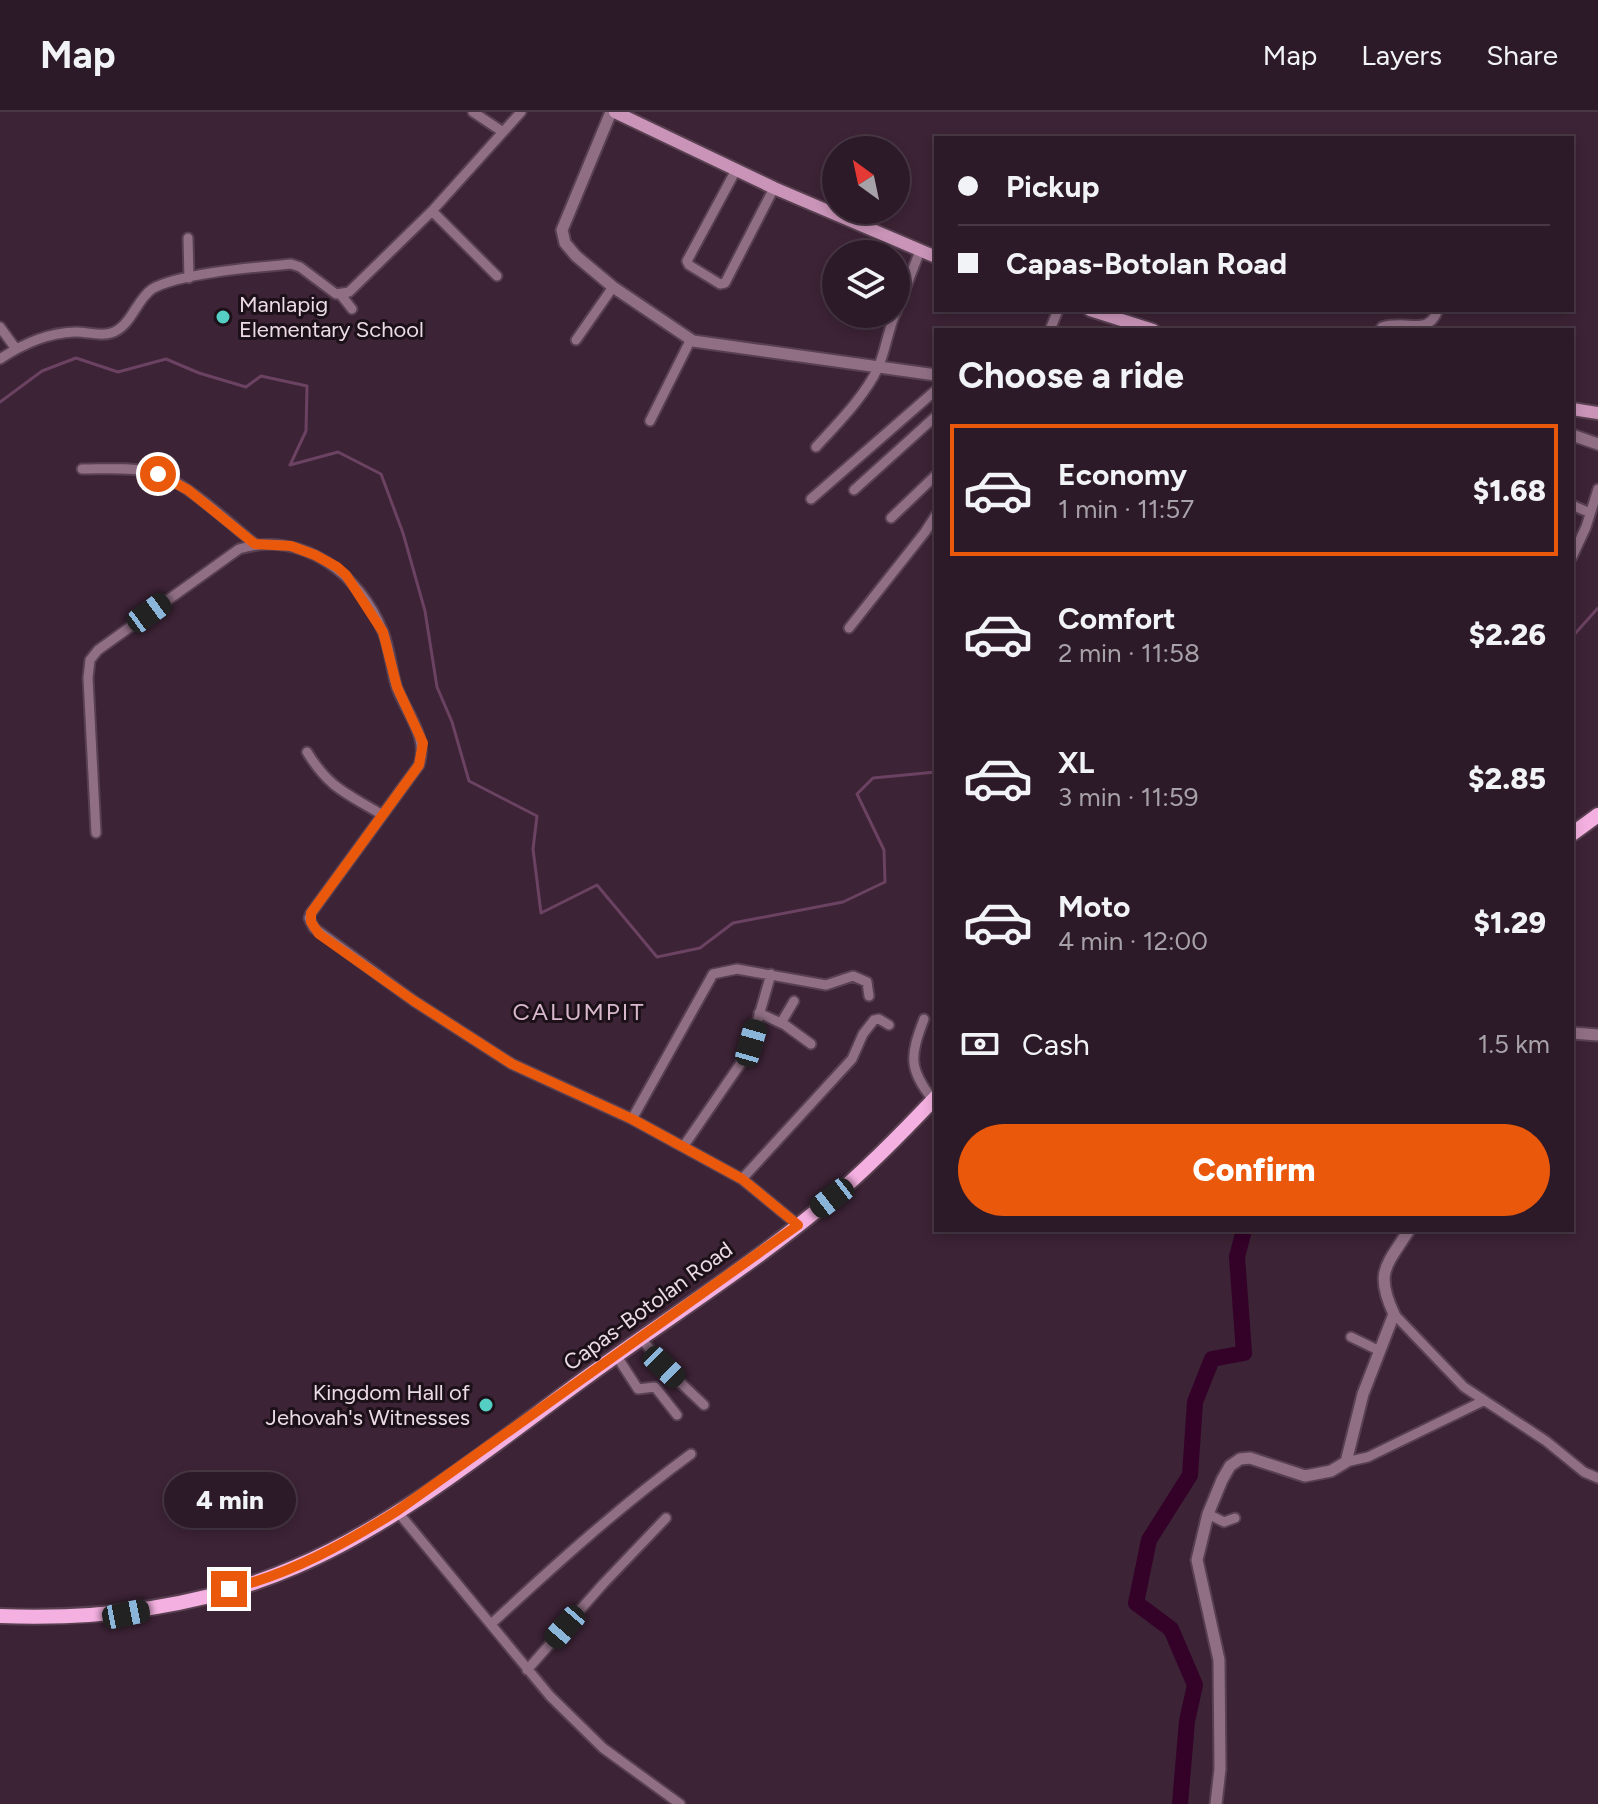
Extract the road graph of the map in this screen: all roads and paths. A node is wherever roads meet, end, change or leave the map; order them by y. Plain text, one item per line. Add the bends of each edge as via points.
1 (473, 112) edge
2 (521, 112) edge
3 (613, 112) edge
4 (631, 116) edge
5 (503, 132) junction
6 (736, 170) junction
7 (774, 188) junction
8 (432, 211) junction
9 (188, 238) dead end
10 (920, 251) junction
11 (934, 256) edge
12 (497, 276) dead end
13 (910, 277) edge
14 (189, 278) junction
15 (613, 287) junction
16 (341, 295) junction
17 (352, 309) dead end
18 (1096, 312) edge
19 (1437, 312) edge
20 (0, 327) edge
21 (891, 328) edge
22 (1147, 328) edge
23 (1383, 328) edge
24 (691, 339) junction
25 (576, 340) dead end
26 (16, 349) junction
27 (2, 356) edge
28 (880, 365) junction
29 (934, 375) edge
30 (934, 392) edge
31 (1574, 409) edge
32 (1598, 413) edge
33 (934, 418) edge
34 (650, 421) dead end
35 (1574, 436) edge
36 (1598, 444) edge
37 (816, 447) dead end
38 (82, 469) dead end
39 (934, 477) edge
40 (1598, 489) edge
41 (854, 490) dead end
42 (811, 499) dead end
43 (1574, 506) edge
44 (1590, 513) junction
45 (891, 518) dead end
46 (934, 518) edge
47 (1586, 527) junction
48 (1598, 534) edge
49 (255, 544) junction
50 (1574, 553) edge
51 (849, 628) dead end
52 (307, 752) dead end
53 (381, 814) junction
54 (1598, 815) edge
55 (96, 833) dead end
56 (1574, 833) edge
57 (771, 974) junction
58 (869, 996) dead end
59 (794, 1001) dead end
60 (759, 1013) junction
61 (924, 1019) dead end
62 (781, 1023) junction
63 (889, 1025) dead end
64 (1574, 1033) edge
65 (1598, 1035) edge
66 (811, 1044) dead end
67 (934, 1099) edge
68 (632, 1119) junction
69 (683, 1147) junction
70 (742, 1179) junction
71 (798, 1225) junction
72 (1408, 1232) edge
73 (1394, 1314) junction
74 (1351, 1337) dead end
75 (641, 1338) junction
76 (1380, 1351) junction
77 (616, 1355) junction
78 (1483, 1401) junction
79 (704, 1405) dead end
80 (677, 1415) dead end
81 (691, 1454) dead end
82 (1346, 1462) junction
83 (1598, 1478) edge
84 (397, 1511) junction
85 (1208, 1514) junction
86 (666, 1518) dead end
87 (1235, 1518) dead end
88 (0, 1616) edge
89 (491, 1624) junction
90 (527, 1670) junction
91 (680, 1804) edge
92 (1216, 1804) edge

1 - 5 street
2 - 5 street
3 - 4 main road
3 - 15 street via 562,230 576,256
4 - 6 main road
5 - 8 street
6 - 7 main road
6 - 7 street via 687,261 720,284
7 - 10 main road
8 - 12 street
8 - 16 street
9 - 14 street
10 - 11 main road
10 - 13 street
14 - 16 street via 291,264
14 - 26 street via 150,291 114,332 54,335
15 - 24 street
15 - 25 street
16 - 17 street
18 - 22 main road
19 - 23 street via 1426,326 1401,323
20 - 26 street
21 - 28 street
24 - 28 street
24 - 34 street
26 - 27 street
28 - 29 street
28 - 37 street
30 - 42 street
31 - 32 main road
33 - 41 street
35 - 36 street
38 - 49 street via 158,474 188,490
39 - 45 street
40 - 44 street
43 - 44 street
44 - 47 street
46 - 51 street
47 - 48 street
47 - 50 street
49 - 53 street via 291,546 337,567 383,632 423,754
49 - 55 street via 225,557 90,660
52 - 53 street via 330,783
53 - 68 street via 311,913 319,934 512,1064
54 - 56 main road
57 - 58 street via 826,985 853,976 867,982
57 - 60 street
57 - 68 street via 737,969 709,977
59 - 62 street
60 - 62 street
60 - 69 street via 743,1060
61 - 67 street via 912,1055 919,1082
62 - 66 street
63 - 70 street via 874,1020 852,1059
64 - 65 street
67 - 71 main road, Capas-Botolan Road
68 - 69 street
69 - 70 street
70 - 71 street
71 - 75 main road, Capas-Botolan Road
72 - 73 street via 1384,1271
73 - 76 street
73 - 78 street
74 - 76 street
75 - 77 main road, Capas-Botolan Road
75 - 79 street
76 - 82 street
77 - 80 street via 638,1389 655,1387
77 - 84 main road, Capas-Botolan Road
78 - 82 street via 1368,1457
78 - 83 street
81 - 89 street via 626,1503
82 - 85 street via 1305,1476 1240,1459 1230,1466
84 - 88 main road, Capas-Botolan Road via 347,1542 254,1583 126,1614
84 - 89 street
85 - 87 street via 1224,1522
85 - 92 street via 1197,1560 1219,1660
86 - 90 street
89 - 90 street
90 - 91 street via 603,1748

